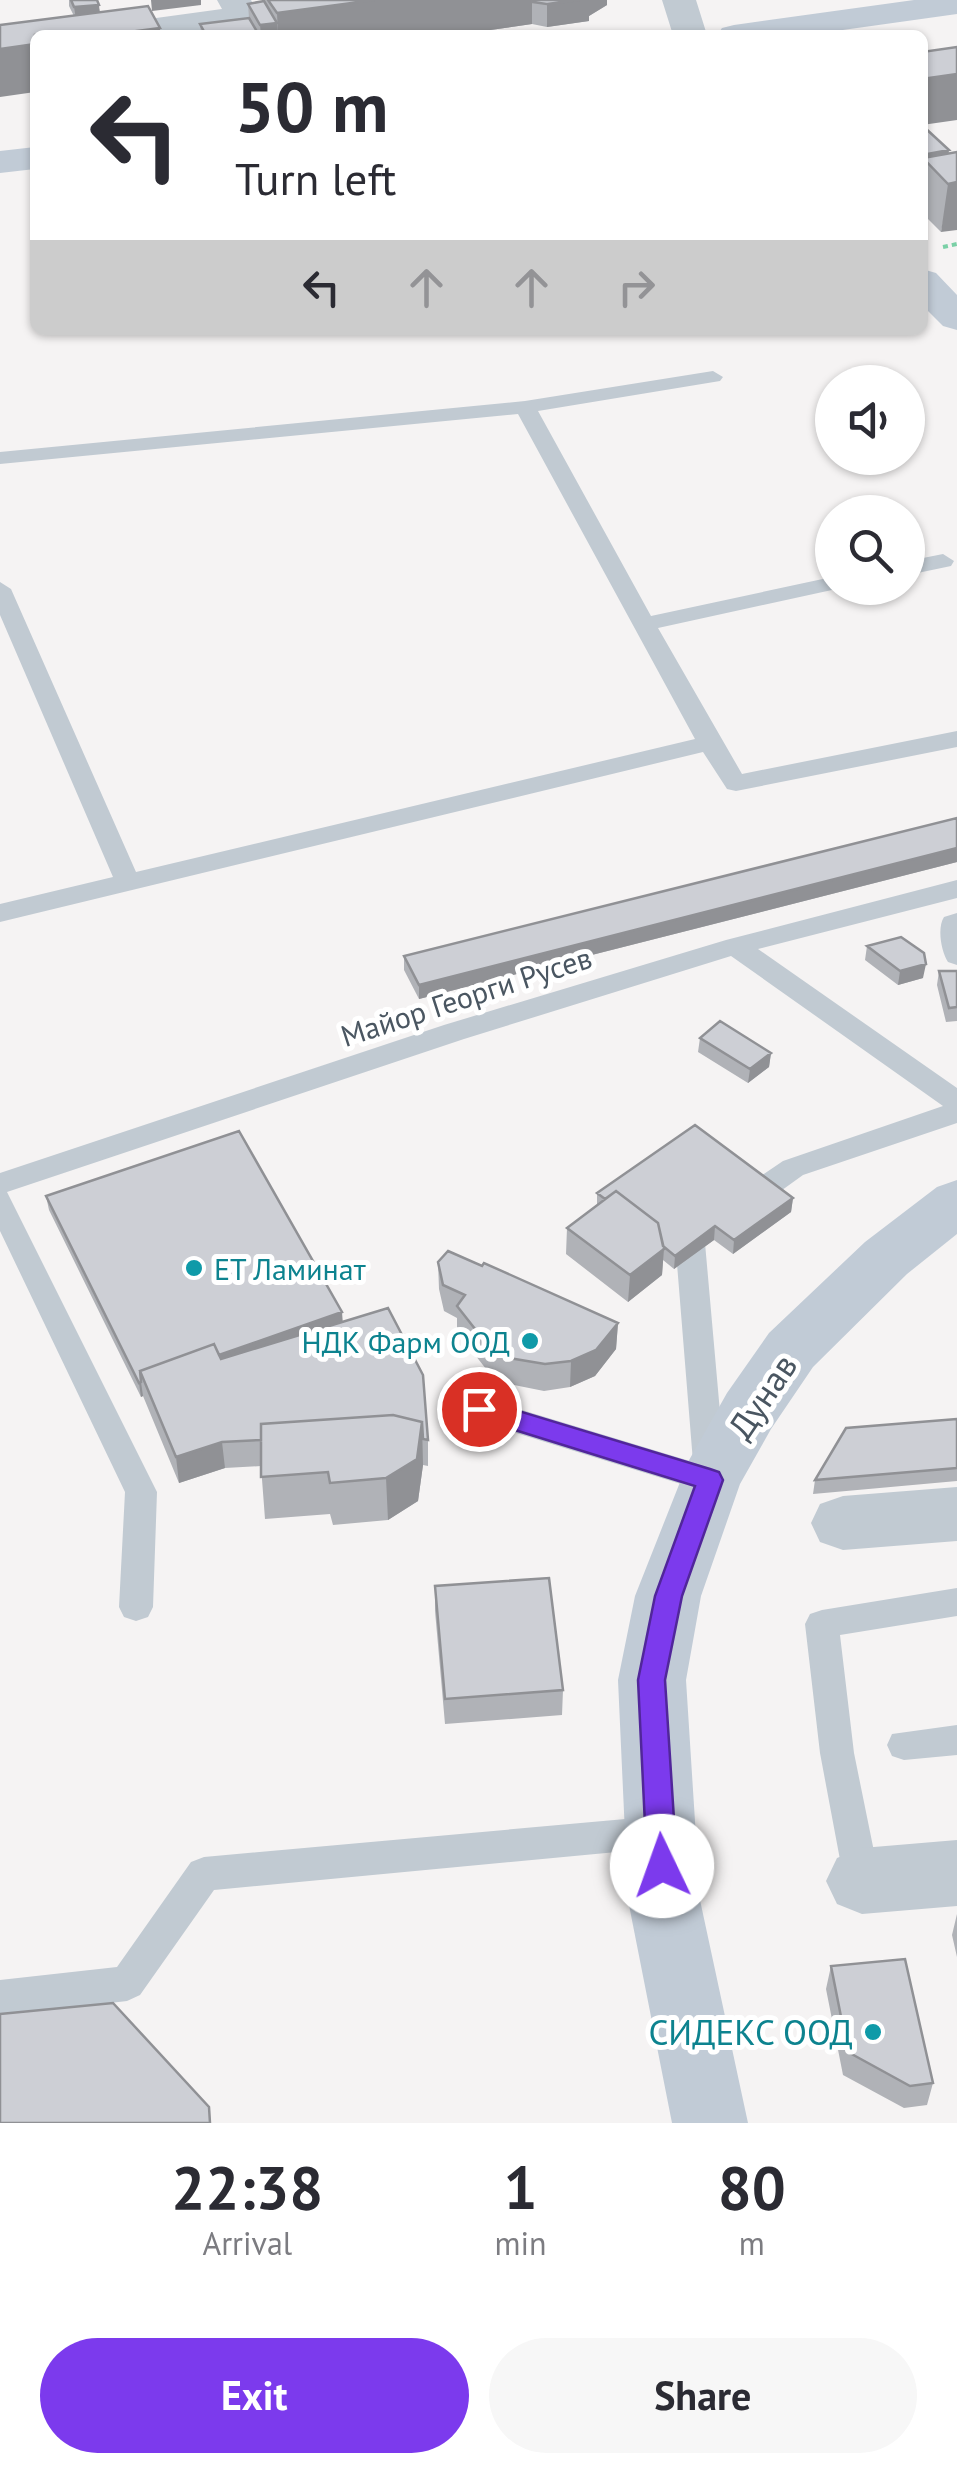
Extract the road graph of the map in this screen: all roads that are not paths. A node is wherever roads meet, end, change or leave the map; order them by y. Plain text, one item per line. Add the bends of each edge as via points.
1 (116, 0) edge
2 (234, 0) edge
3 (679, 0) edge
4 (957, 4) edge
5 (957, 27) edge
6 (118, 30) edge
7 (146, 30) edge
8 (688, 30) edge
9 (770, 30) edge
10 (928, 31) edge
11 (30, 134) edge
12 (0, 138) edge
13 (30, 159) edge
14 (0, 162) edge
15 (928, 287) edge
16 (957, 318) edge
17 (713, 378) dead end
18 (525, 406) junction
19 (0, 458) edge
20 (943, 561) dead end
21 (925, 565) edge
22 (815, 588) edge
23 (0, 589) edge
24 (641, 625) junction
25 (957, 739) edge
26 (709, 744) junction
27 (128, 883) junction
28 (957, 889) edge
29 (0, 913) edge
30 (957, 922) edge
31 (734, 946) junction
32 (957, 956) edge
33 (957, 1102) edge
34 (957, 1112) edge
35 (0, 1184) edge
36 (0, 1201) edge
37 (957, 1202) edge
38 (479, 1409) dead end
39 (710, 1480) junction
40 (957, 1514) edge
41 (843, 1523) dead end
42 (957, 1602) edge
43 (136, 1607) dead end
44 (957, 1740) edge
45 (904, 1745) dead end
46 (661, 1832) junction
47 (957, 1873) edge
48 (862, 1881) joint
49 (0, 1998) edge
50 (710, 2123) edge

1 - 6 street
2 - 7 street via 243,16
3 - 8 street
4 - 9 main road
5 - 10 main road
11 - 12 main road
13 - 14 main road
15 - 16 main road
17 - 18 lane
18 - 19 lane
18 - 24 lane
20 - 21 lane
22 - 24 lane
23 - 27 lane
24 - 26 lane
25 - 26 lane via 736,783
26 - 27 lane
27 - 29 lane
28 - 31 lane, Майор Георги Русев
30 - 32 lane
31 - 33 lane
31 - 35 lane, Майор Георги Русев
34 - 39 lane via 793,1168 690,1239
36 - 43 lane via 141,1492
37 - 39 main road, Дунав via 886,1258 791,1350
38 - 39 lane
39 - 46 main road, Дунав via 668,1596 652,1680
40 - 41 street
42 - 48 lane via 822,1624 837,1753
44 - 45 lane
46 - 49 lane via 204,1874 126,1983
46 - 50 main road, Дунав via 664,1900
47 - 48 street

